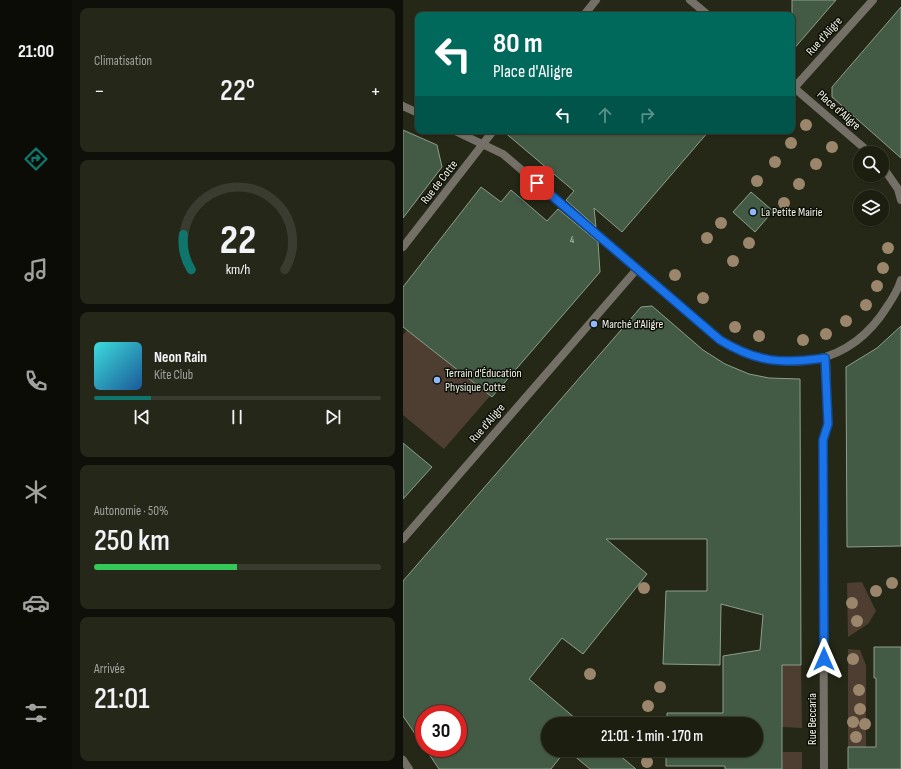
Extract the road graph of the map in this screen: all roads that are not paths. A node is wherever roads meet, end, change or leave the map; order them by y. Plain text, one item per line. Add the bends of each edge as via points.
1 (595, 0) edge
2 (691, 0) edge
3 (873, 0) edge
4 (586, 12) edge
5 (705, 12) edge
6 (795, 85) edge
7 (795, 89) edge
8 (403, 106) edge
9 (415, 112) edge
10 (461, 134) edge
11 (491, 134) edge
12 (483, 144) junction
13 (862, 146) edge
14 (889, 176) edge
15 (901, 200) edge
16 (403, 247) edge
17 (637, 269) junction
18 (901, 280) edge
19 (825, 358) junction
20 (403, 539) edge
21 (403, 760) edge
22 (409, 769) edge
23 (824, 769) edge

1 - 4 street
2 - 5 street
3 - 6 street, Rue d'Aligre
7 - 13 street, Place d'Aligre
8 - 9 street
10 - 12 street
11 - 12 street, Rue de Cotte
12 - 16 street, Rue de Cotte
12 - 17 street via 503,154
14 - 15 street via 898,189
17 - 19 street via 720,340 737,350 773,361 801,362
17 - 20 street, Rue d'Aligre
18 - 19 street via 899,288 875,324 860,338
19 - 23 street, Rue Beccaria via 828,424 823,440
21 - 22 street

